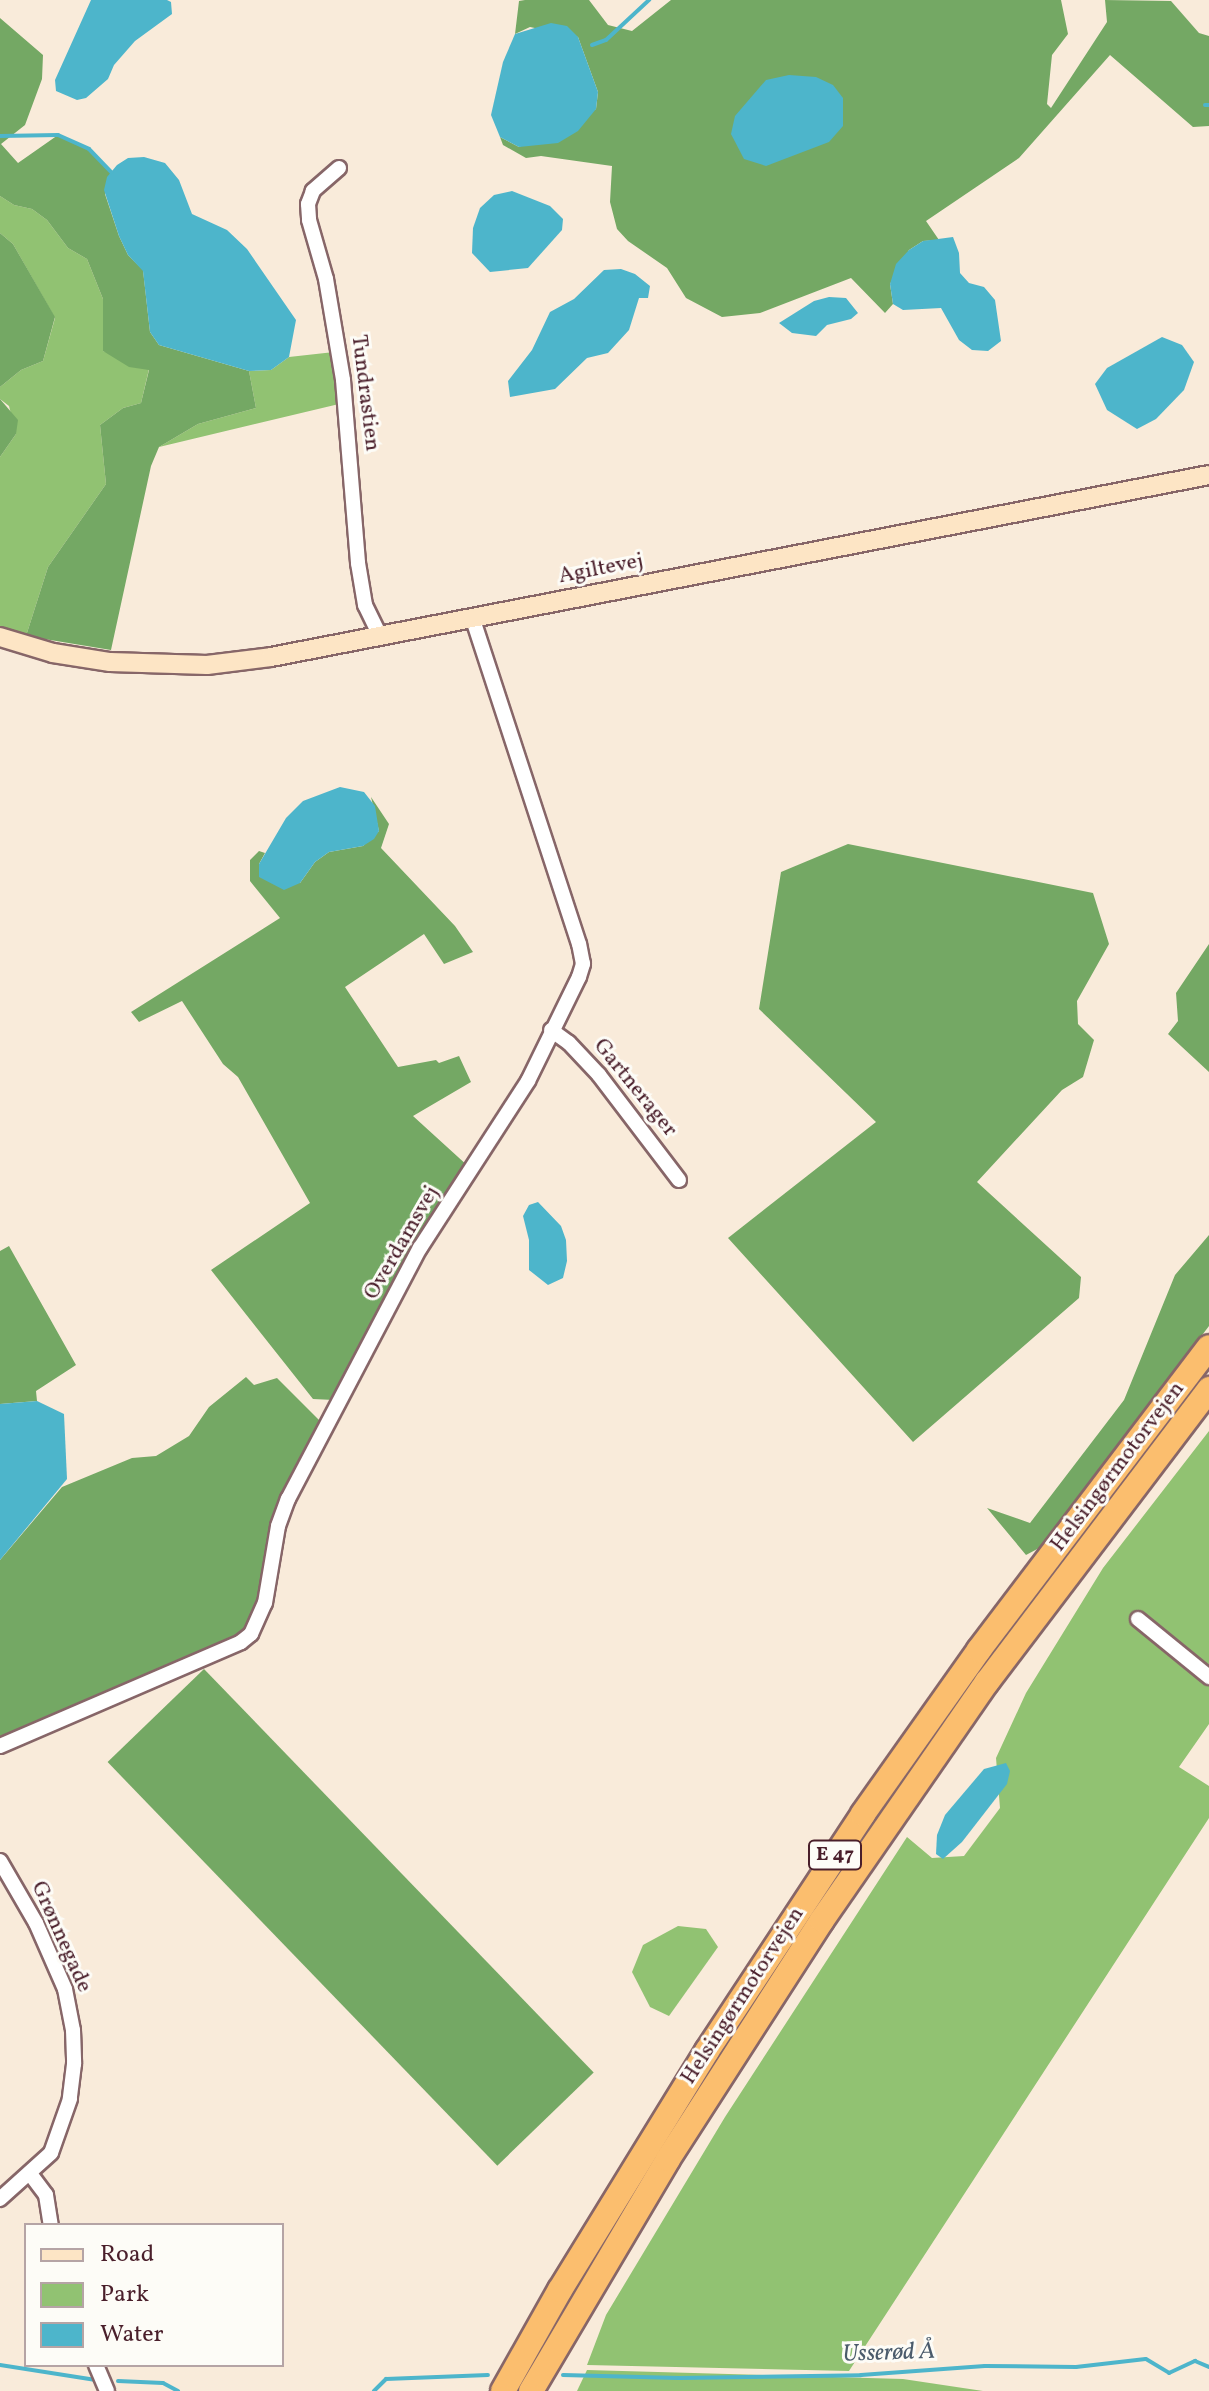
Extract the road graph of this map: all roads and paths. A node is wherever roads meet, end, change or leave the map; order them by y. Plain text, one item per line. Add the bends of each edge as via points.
1 (339, 168) dead end
2 (1209, 475) edge
3 (473, 619) junction
4 (380, 636) junction
5 (0, 637) edge
6 (551, 1030) junction
7 (679, 1180) dead end
8 (1209, 1347) edge
9 (1209, 1389) edge
10 (1138, 1619) dead end
11 (1209, 1677) edge
12 (0, 1746) edge
13 (0, 1861) edge
14 (31, 2175) junction
15 (0, 2199) edge
16 (51, 2223) edge
17 (560, 2290) junction
18 (97, 2367) edge
19 (107, 2391) edge
20 (490, 2391) edge
21 (503, 2391) edge
22 (531, 2391) edge

1 - 4 street, Tundrastien via 313,191 309,220 326,279 343,380 365,605
2 - 3 street, Agiltevej
3 - 4 street, Agiltevej
3 - 6 street, Overdamsvej via 581,952 579,977
4 - 5 street, Agiltevej via 207,665 110,662
6 - 7 street, Gartnerager via 599,1075
6 - 12 street, Overdamsvej via 528,1081 420,1248 288,1499 265,1603 251,1634
8 - 17 highway, Helsingørmotorvejen / E 47 via 979,1650 854,1826
9 - 22 highway, Helsingørmotorvejen / E 47 via 987,1682 830,1909 668,2159
10 - 11 street
13 - 14 street, Grønnegade via 36,1923 65,1989 73,2030 74,2067 63,2124 51,2153
14 - 15 street, Grønnegade
14 - 16 street via 46,2195
17 - 20 highway
17 - 21 highway, Helsingørmotorvejen / E 47
18 - 19 street

